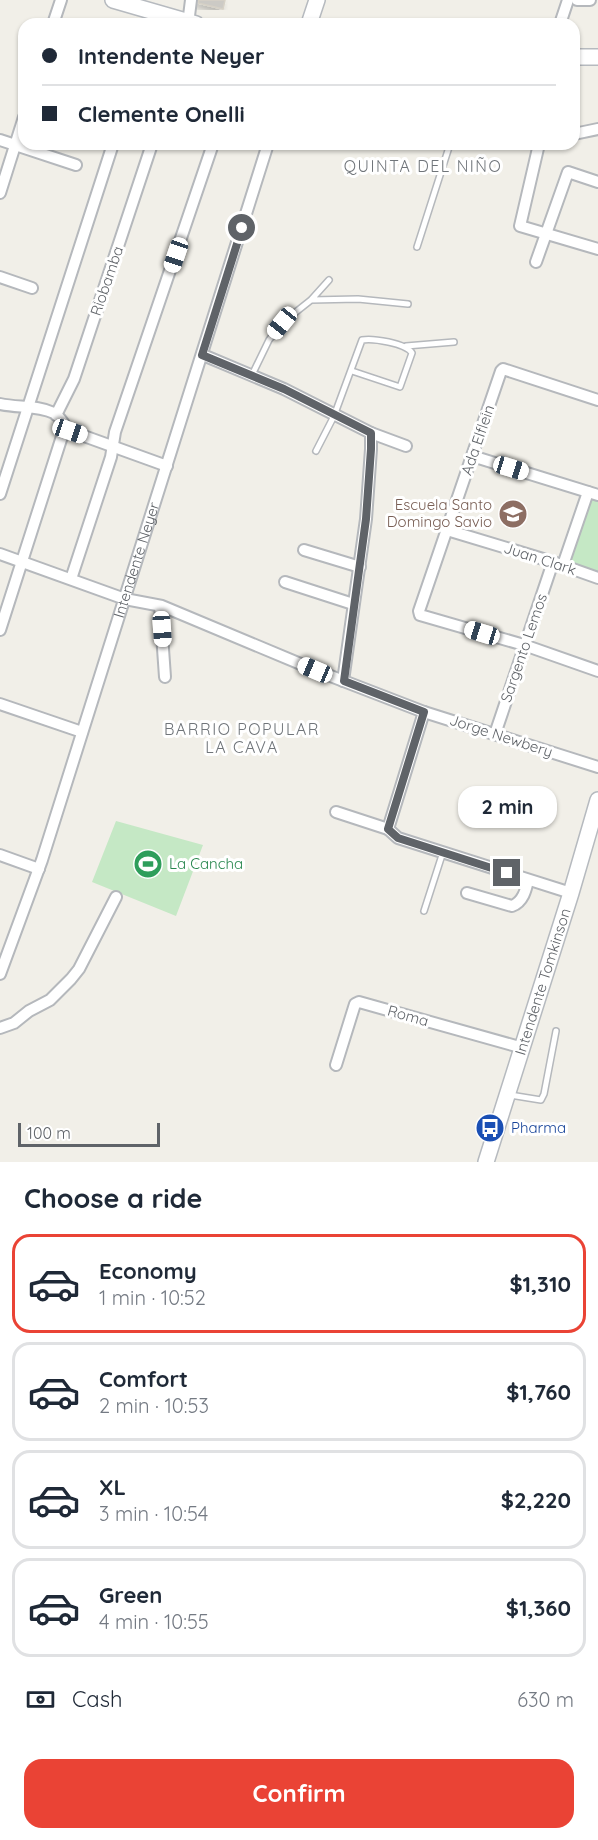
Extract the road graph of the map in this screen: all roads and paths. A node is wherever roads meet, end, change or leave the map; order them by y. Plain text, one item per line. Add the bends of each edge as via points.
1 (61, 0) edge
2 (113, 0) edge
3 (191, 0) edge
4 (316, 0) edge
5 (568, 0) edge
6 (577, 0) edge
7 (590, 0) edge
8 (56, 18) edge
9 (172, 18) edge
10 (191, 18) edge
11 (311, 18) edge
12 (562, 18) edge
13 (580, 57) edge
14 (598, 57) edge
15 (598, 129) edge
16 (580, 133) edge
17 (18, 136) edge
18 (0, 140) edge
19 (15, 145) junction
20 (18, 146) edge
21 (30, 150) edge
22 (111, 150) edge
23 (150, 150) edge
24 (211, 150) edge
25 (266, 150) edge
26 (448, 150) edge
27 (538, 150) edge
28 (76, 165) dead end
29 (598, 182) edge
30 (0, 194) edge
31 (548, 233) junction
32 (417, 247) dead end
33 (598, 249) edge
34 (536, 262) dead end
35 (0, 277) edge
36 (329, 280) dead end
37 (32, 288) dead end
38 (311, 300) junction
39 (408, 304) dead end
40 (454, 342) dead end
41 (404, 346) junction
42 (202, 355) junction
43 (352, 370) junction
44 (252, 375) junction
45 (598, 400) edge
46 (0, 404) edge
47 (27, 406) junction
48 (56, 415) junction
49 (334, 416) junction
50 (65, 428) junction
51 (371, 433) junction
52 (112, 446) junction
53 (406, 446) dead end
54 (316, 451) dead end
55 (472, 456) junction
56 (167, 466) junction
57 (593, 493) edge
58 (0, 494) edge
59 (447, 530) junction
60 (304, 550) dead end
61 (0, 554) edge
62 (22, 561) junction
63 (558, 563) junction
64 (360, 567) junction
65 (598, 578) edge
66 (71, 579) junction
67 (285, 582) dead end
68 (125, 598) junction
69 (352, 604) junction
70 (160, 606) junction
71 (0, 630) edge
72 (524, 645) junction
73 (598, 671) edge
74 (165, 676) dead end
75 (344, 681) junction
76 (0, 705) edge
77 (424, 712) junction
78 (82, 732) junction
79 (495, 734) junction
80 (598, 767) edge
81 (598, 800) edge
82 (336, 812) dead end
83 (388, 829) junction
84 (443, 852) junction
85 (0, 855) edge
86 (39, 869) junction
87 (528, 880) junction
88 (571, 893) junction
89 (467, 894) dead end
90 (116, 897) dead end
91 (424, 911) dead end
92 (0, 974) edge
93 (0, 1028) edge
94 (556, 1031) dead end
95 (523, 1048) junction
96 (336, 1065) dead end
97 (508, 1095) junction
98 (486, 1162) edge

1 - 8 street
2 - 9 street
3 - 10 street
4 - 11 street
5 - 12 street
6 - 7 street
13 - 14 street
15 - 16 street
17 - 19 street
18 - 19 street
19 - 20 street
19 - 30 street
21 - 28 street
22 - 47 street
23 - 48 street, Riobamba via 74,379
24 - 52 street
25 - 42 street, Intendente Neyer
26 - 32 lane
27 - 31 street via 520,224
29 - 31 street via 568,172
31 - 33 street
31 - 34 street
35 - 37 street
36 - 38 lane
38 - 39 lane
38 - 44 lane via 282,323
40 - 41 lane
41 - 43 lane via 363,339
41 - 43 lane via 411,353 400,387
42 - 44 street
42 - 56 street, Intendente Neyer
43 - 49 lane
44 - 49 street
45 - 55 street, Ada Elflein via 502,369
46 - 47 street
47 - 48 street
47 - 58 street
48 - 50 street
49 - 51 street
49 - 54 lane
50 - 52 street
50 - 62 street
51 - 53 street
51 - 64 street
52 - 56 street
52 - 66 street
55 - 57 street
55 - 59 street, Ada Elflein
56 - 68 street, Intendente Neyer
57 - 63 street, Sargento Lemos
59 - 63 street, Juan Clark
59 - 72 street, Ada Elflein via 419,614
60 - 64 street
61 - 62 street, Jorge Newbery
62 - 66 street, Jorge Newbery
62 - 71 street
63 - 65 street, Juan Clark
63 - 72 street, Sargento Lemos
64 - 69 street
66 - 68 street, Jorge Newbery
67 - 69 street
68 - 70 street, Jorge Newbery
68 - 78 street, Intendente Neyer
69 - 75 street
70 - 74 street
70 - 75 street, Jorge Newbery
72 - 73 street
72 - 79 street, Sargento Lemos
75 - 77 street, Jorge Newbery
76 - 78 street
77 - 79 street, Jorge Newbery
77 - 83 street
78 - 86 street, Intendente Neyer
79 - 80 street, Jorge Newbery
81 - 88 street, Intendente Tomkinson
82 - 83 street
83 - 84 street via 398,838
84 - 87 street
84 - 91 lane
85 - 86 street
86 - 92 street, Intendente Neyer
87 - 88 street
87 - 89 street via 523,896 512,906
88 - 95 street, Intendente Tomkinson
90 - 93 street via 71,979 50,1000
94 - 97 lane via 540,1100
95 - 96 street, Roma via 359,1002 355,1004
95 - 97 street, Intendente Tomkinson
97 - 98 street, Intendente Tomkinson

